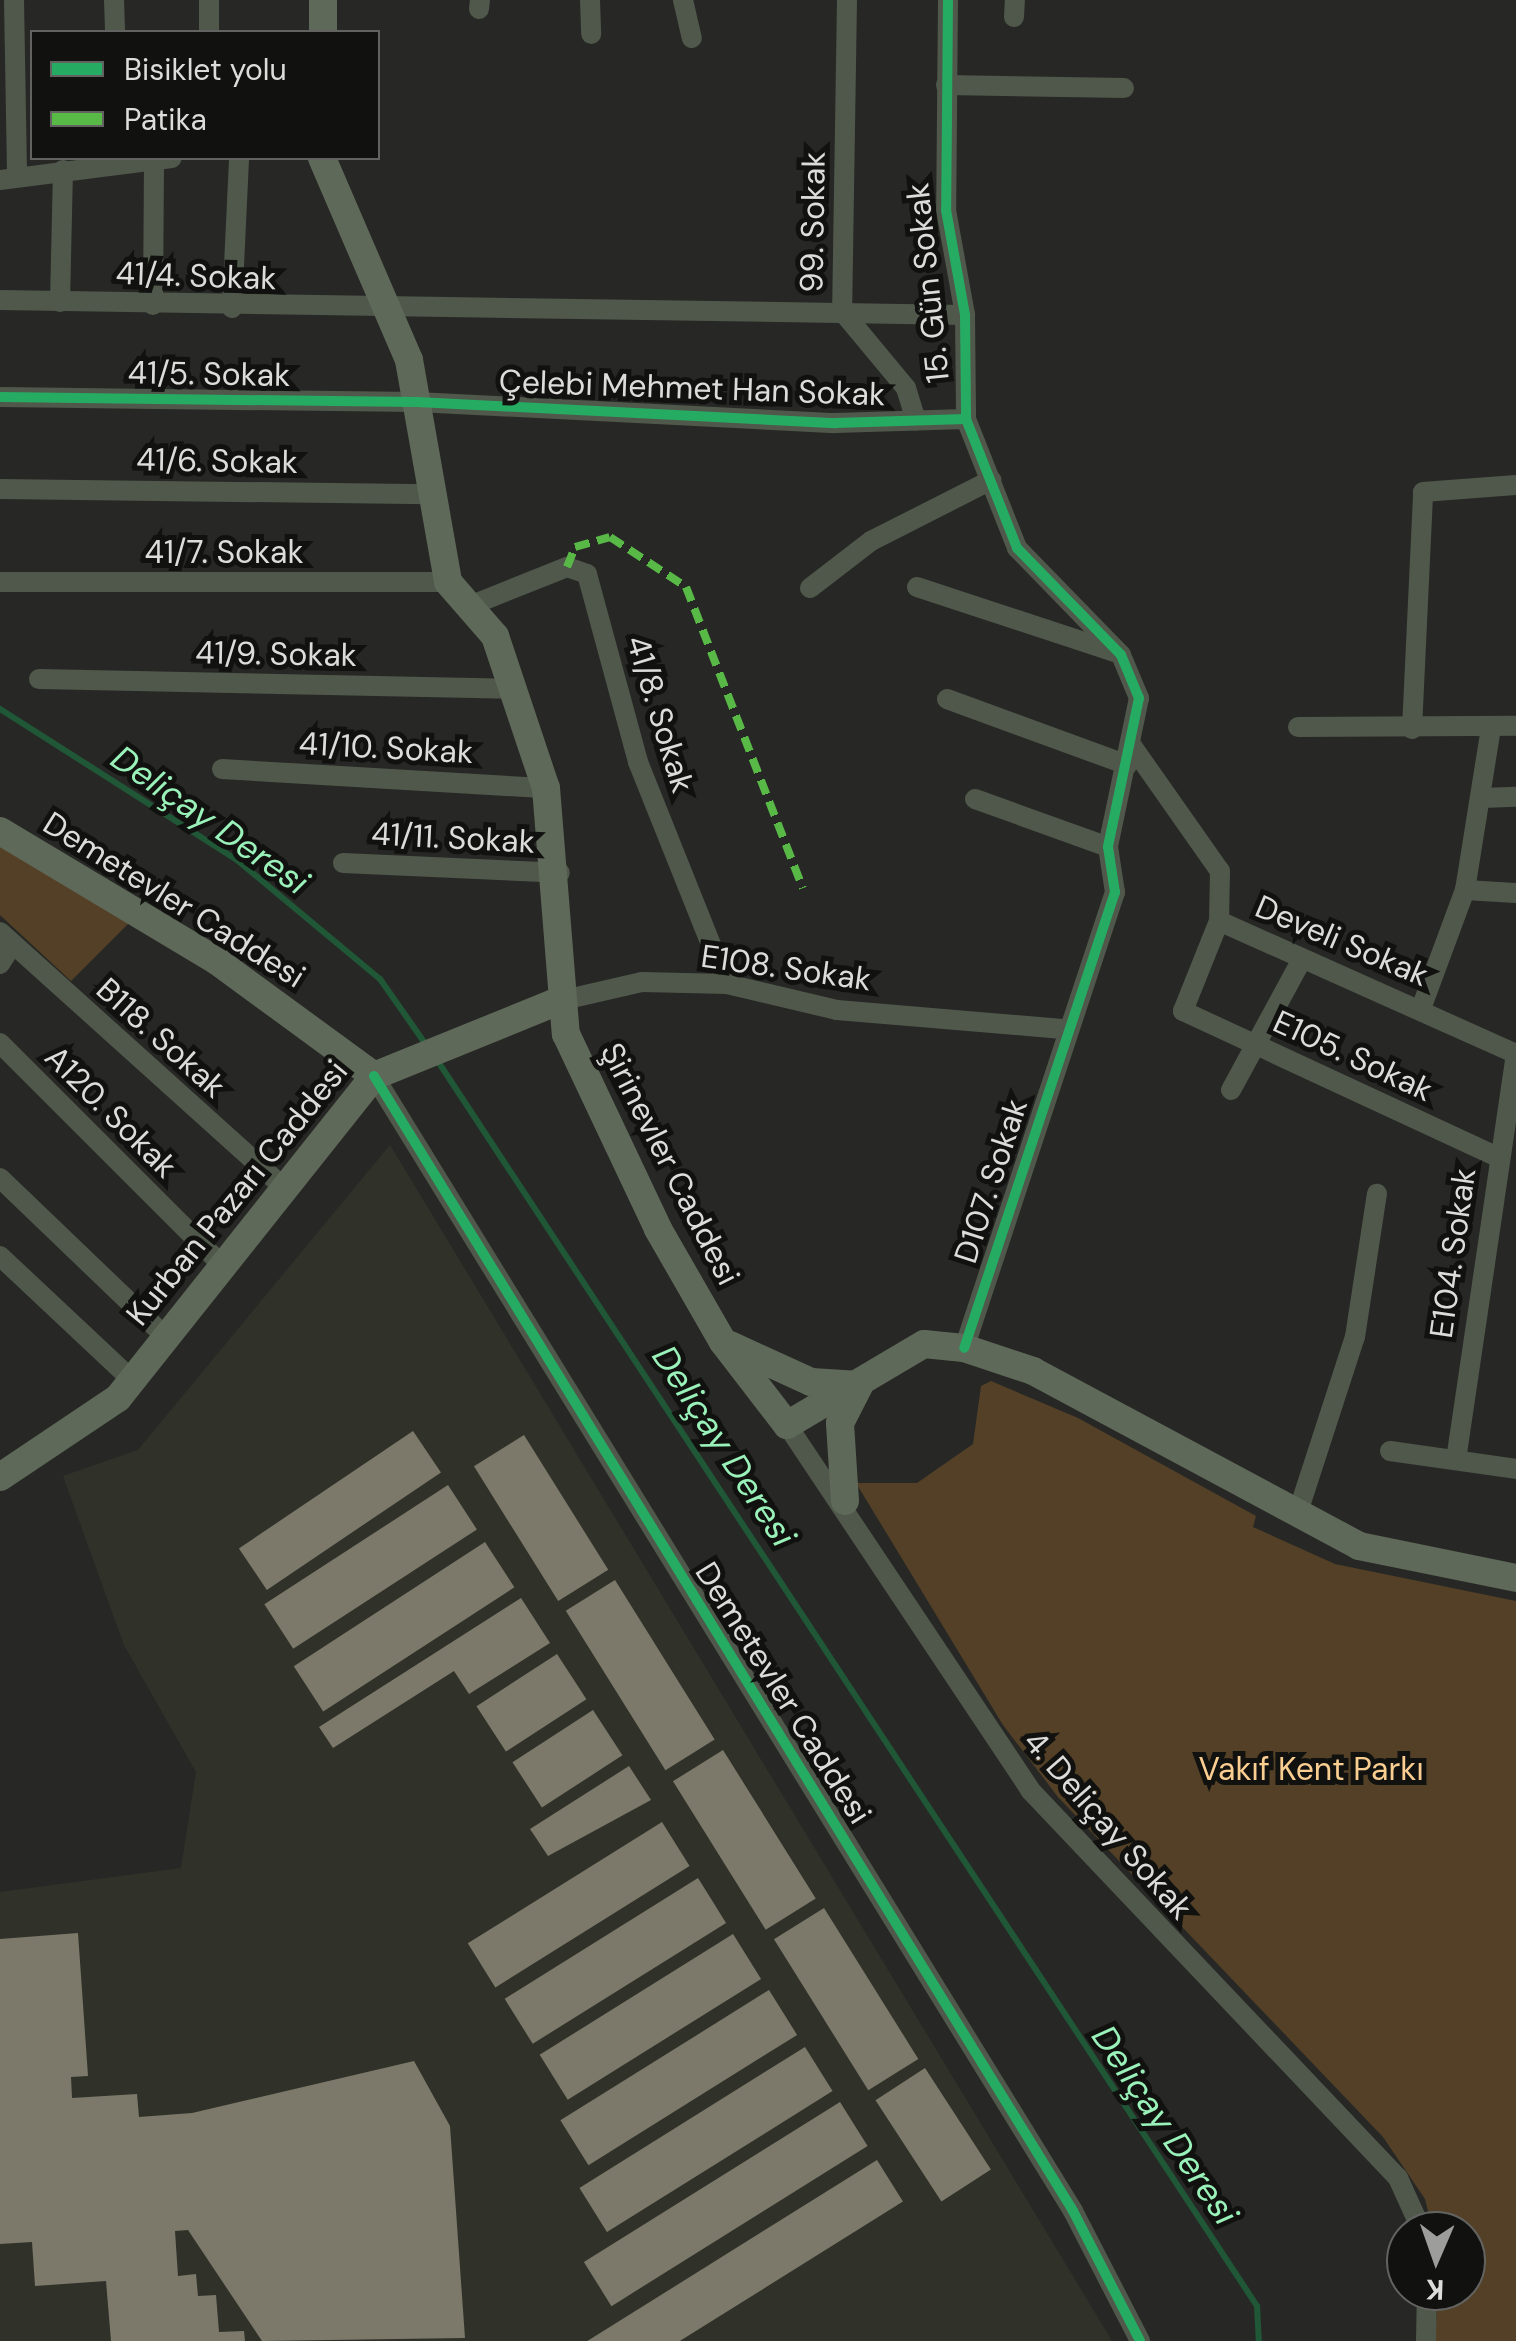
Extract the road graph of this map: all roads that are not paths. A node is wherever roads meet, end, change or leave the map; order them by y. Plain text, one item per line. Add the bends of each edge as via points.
1 (14, 0) edge
2 (114, 0) edge
3 (209, 0) edge
4 (323, 0) edge
5 (590, 0) edge
6 (683, 0) edge
7 (848, 0) edge
8 (948, 0) edge
9 (115, 30) edge
10 (209, 30) edge
11 (322, 30) edge
12 (591, 34) dead end
13 (692, 38) dead end
14 (946, 85) junction
15 (1124, 88) dead end
16 (120, 160) edge
17 (163, 160) edge
18 (239, 160) edge
19 (323, 160) edge
20 (63, 170) junction
21 (8, 178) edge
22 (0, 300) edge
23 (60, 302) junction
24 (153, 305) junction
25 (232, 308) junction
26 (391, 310) junction
27 (842, 310) junction
28 (965, 315) junction
29 (0, 397) edge
30 (417, 402) junction
31 (966, 419) junction
32 (916, 421) junction
33 (991, 480) junction
34 (1516, 485) edge
35 (0, 489) edge
36 (432, 494) junction
37 (0, 582) edge
38 (448, 582) junction
39 (917, 587) dead end
40 (810, 588) dead end
41 (472, 605) junction
42 (1121, 654) junction
43 (39, 679) dead end
44 (511, 689) junction
45 (948, 699) dead end
46 (1516, 726) edge
47 (1298, 728) dead end
48 (1491, 728) junction
49 (1412, 729) junction
50 (1130, 755) junction
51 (222, 769) dead end
52 (546, 788) junction
53 (1516, 797) edge
54 (1482, 798) junction
55 (975, 799) dead end
56 (0, 831) edge
57 (1108, 847) junction
58 (343, 862) dead end
59 (560, 873) junction
60 (1466, 890) junction
61 (1516, 893) edge
62 (1220, 921) junction
63 (6, 939) edge
64 (1302, 959) junction
65 (0, 964) edge
66 (727, 984) junction
67 (559, 1001) junction
68 (1422, 1006) junction
69 (1065, 1029) junction
70 (1252, 1042) junction
71 (0, 1043) edge
72 (1516, 1054) edge
73 (381, 1074) junction
74 (1231, 1090) dead end
75 (1497, 1157) junction
76 (0, 1178) edge
77 (283, 1187) junction
78 (1377, 1194) dead end
79 (0, 1256) edge
80 (222, 1265) junction
81 (166, 1337) junction
82 (722, 1342) junction
83 (964, 1348) junction
84 (132, 1380) junction
85 (860, 1385) junction
86 (787, 1425) junction
87 (1390, 1451) dead end
88 (1456, 1460) junction
89 (1516, 1469) edge
90 (3, 1470) edge
91 (845, 1501) junction
92 (1298, 1512) junction
93 (1516, 1578) edge
94 (1413, 2211) edge
95 (1427, 2311) edge
96 (1140, 2341) edge
97 (1426, 2341) edge

1 - 21 street
2 - 9 street
3 - 10 street
4 - 11 main road
5 - 12 street
6 - 13 street
7 - 27 street, 99. Sokak
8 - 14 street, 15. Gün Sokak
14 - 15 street
14 - 28 street, 15. Gün Sokak via 946,210
16 - 20 street
17 - 24 street
18 - 25 street
19 - 26 main road
20 - 21 street
20 - 23 street
22 - 23 street, 41/4. Sokak
23 - 24 street, 41/4. Sokak
24 - 25 street, 41/4. Sokak
25 - 26 street, 41/4. Sokak
26 - 27 street, 41/4. Sokak
26 - 30 main road
27 - 28 street, 41/4. Sokak
27 - 32 street, 99. Sokak via 906,388
28 - 31 street, 15. Gün Sokak
29 - 30 street, 41/5. Sokak
30 - 32 street, Çelebi Mehmet Han Sokak
30 - 36 main road
31 - 32 street, Çelebi Mehmet Han Sokak
31 - 33 street, 15. Gün Sokak
33 - 40 street via 871,541
33 - 42 street, 15. Gün Sokak via 1029,566
34 - 49 street via 1423,492
35 - 36 street, 41/6. Sokak
36 - 38 main road
37 - 38 street, 41/7. Sokak
38 - 41 main road, Şirinevler Caddesi
39 - 42 street
41 - 44 main road, Şirinevler Caddesi via 495,636
41 - 66 street, 41/8. Sokak via 567,568 586,574 638,762
42 - 50 street, 15. Gün Sokak via 1139,698
43 - 44 street, 41/9. Sokak
44 - 52 main road, Şirinevler Caddesi
45 - 50 street
46 - 48 street
47 - 49 street
48 - 49 street
48 - 54 street
50 - 57 street, 15. Gün Sokak
50 - 62 street, Develi Sokak via 1220,871
51 - 52 street, 41/10. Sokak
52 - 59 main road, Şirinevler Caddesi
53 - 54 street
54 - 60 street
55 - 57 street
56 - 73 main road, Demetevler Caddesi via 217,961
57 - 69 street, 15. Gün Sokak via 1115,892
58 - 59 street, 41/11. Sokak
59 - 67 main road, Şirinevler Caddesi
60 - 61 street
60 - 68 street
62 - 64 street, Develi Sokak
62 - 70 street, E105. Sokak via 1183,1011
63 - 65 street
63 - 77 street, B118. Sokak
64 - 68 street, Develi Sokak
64 - 70 street
66 - 67 street, E108. Sokak via 642,982
66 - 69 street, E108. Sokak via 837,1010
67 - 73 main road, Kurban Pazarı Caddesi
67 - 82 main road, Şirinevler Caddesi via 590,1095
68 - 72 street, Develi Sokak
69 - 83 street, D107. Sokak
70 - 74 street
70 - 75 street, E105. Sokak
71 - 80 street, A120. Sokak
72 - 75 street, E104. Sokak
73 - 77 main road, Kurban Pazarı Caddesi
73 - 96 street, Demetevler Caddesi via 1074,2211
75 - 88 street, E104. Sokak
76 - 81 street
77 - 80 main road, Kurban Pazarı Caddesi
78 - 92 street via 1356,1337
79 - 84 street
80 - 81 main road, Kurban Pazarı Caddesi
81 - 84 main road, Kurban Pazarı Caddesi
82 - 85 main road via 811,1382
82 - 86 main road, Şirinevler Caddesi
83 - 85 main road via 924,1344
83 - 92 main road via 1033,1371
84 - 90 main road, Kurban Pazarı Caddesi via 59,1446
85 - 86 main road
85 - 91 main road via 840,1423
86 - 91 street, 4. Deliçay Sokak
87 - 88 street
88 - 89 street
91 - 94 street, 4. Deliçay Sokak via 1030,1790 1398,2178
92 - 93 main road via 1359,1546
95 - 97 street

